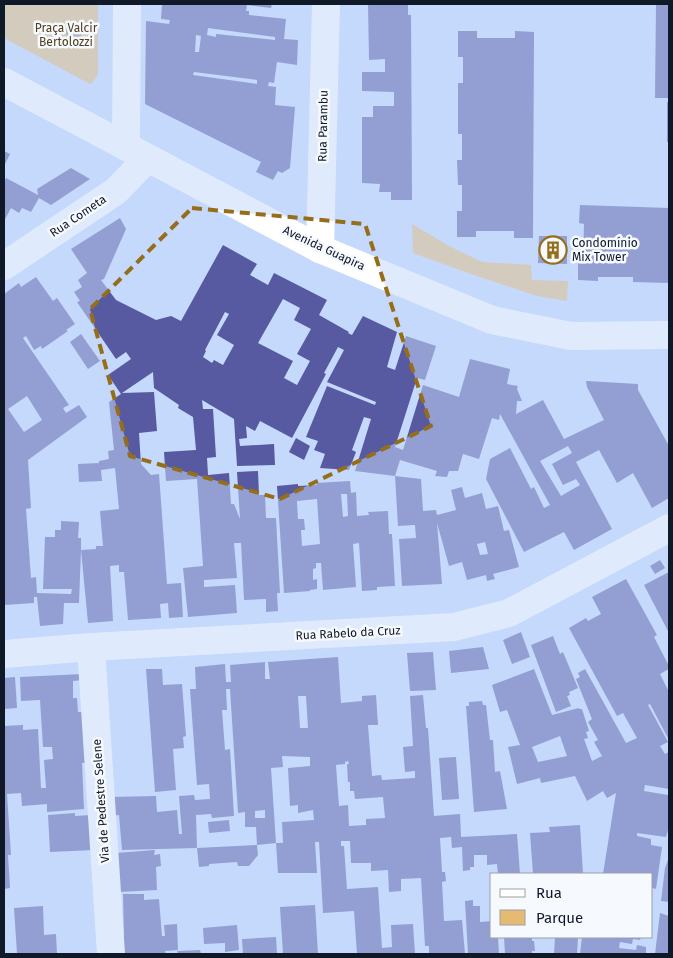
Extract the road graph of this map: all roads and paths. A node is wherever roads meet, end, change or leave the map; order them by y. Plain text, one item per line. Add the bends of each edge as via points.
1 (127, 4) edge
2 (326, 4) edge
3 (4, 82) edge
4 (136, 153) junction
5 (320, 249) junction
6 (4, 266) edge
7 (669, 335) edge
8 (669, 528) edge
9 (91, 647) junction
10 (4, 654) edge
11 (111, 954) edge

1 - 4 street
2 - 5 street, Rua Parambu
3 - 4 street, Avenida Guapira
4 - 5 street, Avenida Guapira
4 - 6 street, Rua Cometa via 116,191
5 - 7 street, Avenida Guapira via 492,320 571,336
8 - 9 street, Rua Rabelo da Cruz via 509,613 454,627
9 - 10 street, Rua Rabelo da Cruz
9 - 11 street, Via de Pedestre Selene

